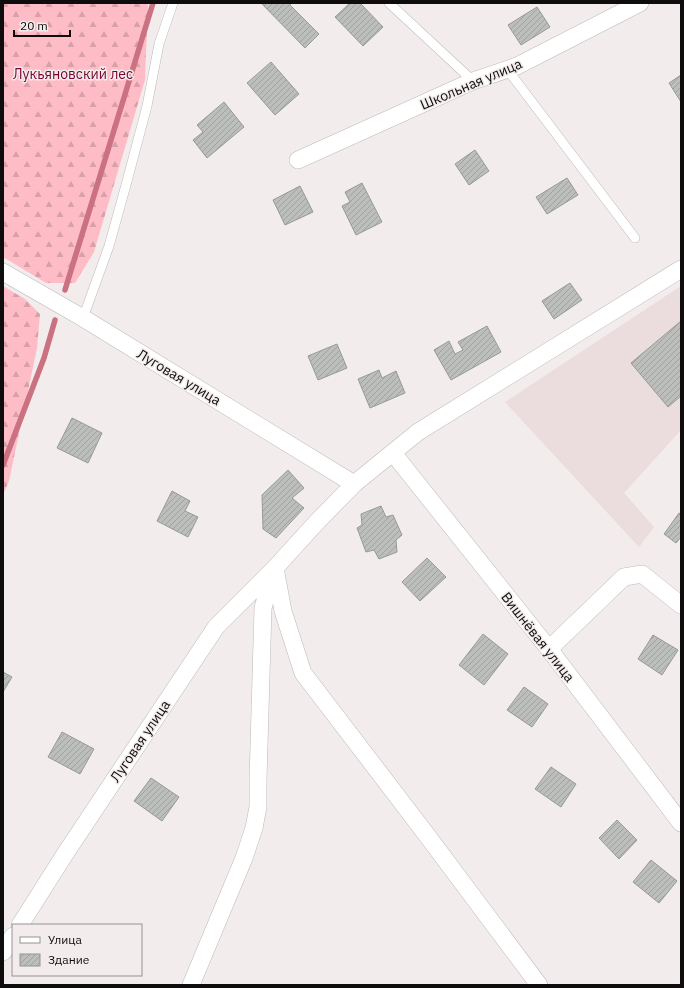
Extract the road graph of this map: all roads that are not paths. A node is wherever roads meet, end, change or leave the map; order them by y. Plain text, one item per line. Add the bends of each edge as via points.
1 (173, 3) edge
2 (389, 3) edge
3 (640, 3) edge
4 (507, 69) junction
5 (473, 81) junction
6 (298, 160) dead end
7 (635, 238) dead end
8 (681, 269) edge
9 (3, 272) edge
10 (83, 318) junction
11 (393, 452) junction
12 (354, 484) junction
13 (275, 568) junction
14 (681, 605) edge
15 (549, 650) junction
16 (681, 823) edge
17 (21, 924) edge
18 (12, 938) edge
19 (3, 952) edge
20 (191, 985) edge
21 (539, 985) edge

1 - 10 lane via 158,44 148,106 109,246
2 - 5 lane
3 - 4 street, Школьная улица
4 - 5 street, Школьная улица
4 - 7 lane
5 - 6 street, Школьная улица
8 - 11 street, Луговая улица via 418,432
9 - 10 street, Луговая улица
10 - 12 street, Луговая улица
11 - 12 street, Луговая улица
11 - 15 street, Вишнёвая улица
12 - 13 street, Луговая улица
13 - 17 street, Луговая улица via 216,627
13 - 20 street via 264,608 258,807 254,828
13 - 21 street via 283,611 303,673
14 - 15 street via 642,574 624,577
15 - 16 street, Вишнёвая улица
18 - 19 street

